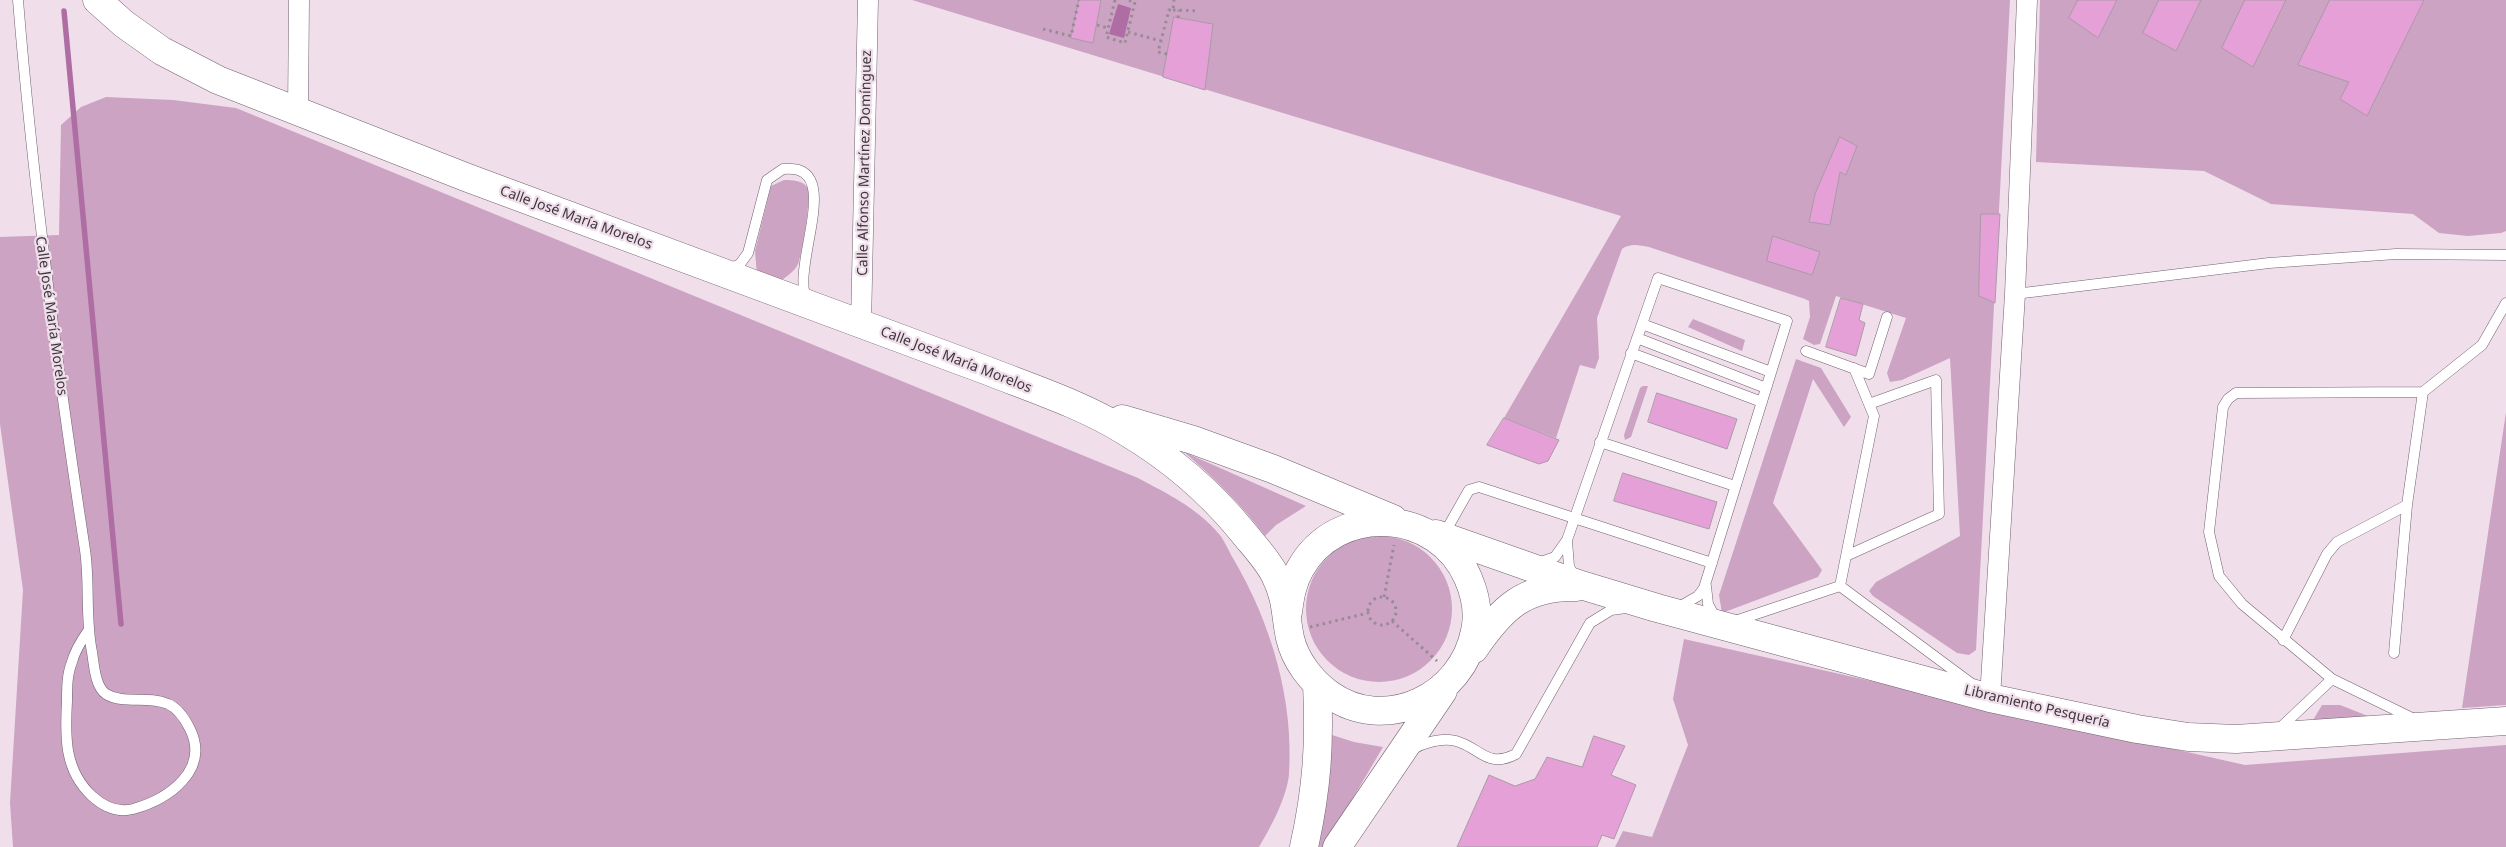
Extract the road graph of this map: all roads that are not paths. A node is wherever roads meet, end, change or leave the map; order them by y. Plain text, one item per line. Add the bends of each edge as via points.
1 (18, 0) edge
2 (97, 0) edge
3 (299, 0) edge
4 (868, 0) edge
5 (2027, 0) edge
6 (298, 112) junction
7 (2506, 255) edge
8 (720, 272) junction
9 (2015, 294) junction
10 (2506, 303) edge
11 (812, 307) junction
12 (1887, 317) dead end
13 (1642, 324) junction
14 (861, 325) junction
15 (1636, 338) junction
16 (1806, 351) dead end
17 (1632, 353) junction
18 (1854, 368) junction
19 (1771, 372) junction
20 (1766, 388) junction
21 (2423, 392) junction
22 (1762, 402) junction
23 (1870, 404) junction
24 (1072, 405) junction
25 (1600, 442) junction
26 (1736, 486) junction
27 (2407, 505) junction
28 (1574, 519) junction
29 (1406, 524) junction
30 (1442, 536) junction
31 (1567, 540) junction
32 (1846, 556) junction
33 (1712, 563) junction
34 (1521, 564) junction
35 (1706, 583) junction
36 (1840, 586) junction
37 (1589, 587) junction
38 (1663, 610) junction
39 (1289, 622) junction
40 (1723, 626) junction
41 (88, 631) junction
42 (2283, 640) junction
43 (2394, 653) dead end
44 (1455, 676) junction
45 (2332, 679) junction
46 (1317, 684) junction
47 (1990, 698) junction
48 (2506, 722) edge
49 (2430, 727) junction
50 (2270, 738) junction
51 (1398, 758) junction
52 (1304, 847) edge
53 (1337, 847) edge

1 - 41 lane, Calle José María Morelos via 42,256 86,558
2 - 6 main road, Calle José María Morelos via 162,51 218,80
3 - 6 street
4 - 14 street, Calle Alfonso Martínez Domínguez
5 - 9 street
6 - 8 main road, Calle José María Morelos
7 - 9 lane via 2396,254 2268,263
8 - 11 main road, Calle José María Morelos
8 - 11 lane via 735,268 745,260 767,180 783,169 802,171 816,193 802,282
9 - 47 street
10 - 21 lane via 2482,345
11 - 14 main road, Calle José María Morelos
12 - 18 lane via 1869,374
13 - 15 lane
13 - 19 lane
13 - 19 lane via 1658,278 1787,321
14 - 24 main road, Calle José María Morelos
15 - 17 lane
15 - 20 lane
16 - 18 lane
17 - 22 lane
17 - 25 lane
18 - 23 lane
19 - 20 lane
20 - 22 lane
21 - 27 lane
21 - 42 lane via 2236,393 2228,398 2223,407 2209,532 2219,576 2242,604
22 - 26 lane
23 - 32 lane via 1874,416
23 - 32 lane via 1936,380 1939,514
24 - 29 main road via 1193,440
24 - 39 main road via 1125,431 1181,471 1221,506 1274,573 1283,593
25 - 26 lane
25 - 28 lane
26 - 33 lane
27 - 42 lane via 2338,542 2327,554
27 - 43 lane
28 - 30 lane via 1474,487
28 - 31 lane
28 - 33 lane
29 - 30 main road
29 - 39 main road via 1374,521 1359,524 1338,532 1319,545 1300,568 1292,590
29 - 44 main road via 1435,537 1451,550 1464,567 1472,587 1476,629 1471,650
30 - 34 main road
31 - 34 lane via 1561,551 1550,560
31 - 37 lane via 1571,572
32 - 36 lane
33 - 35 lane
34 - 37 main road
35 - 38 lane via 1698,596
35 - 40 lane via 1708,604 1714,618
36 - 40 lane
36 - 47 lane
37 - 38 main road, Libramiento Pesquería
37 - 44 main road via 1546,589 1512,603 1491,624
38 - 40 main road, Libramiento Pesquería
38 - 51 lane via 1612,610 1590,623 1516,754 1508,758 1490,758 1458,742 1444,740 1422,744
39 - 46 main road via 1300,663
40 - 47 main road, Libramiento Pesquería
41 - 41 lane, Calle José María Morelos via 76,649 68,677 66,723 69,760 78,781 100,803 117,810 135,808 165,795 186,779 193,768 194,738 183,716 171,705 149,699 117,697 102,690
42 - 45 lane
44 - 46 main road via 1435,695 1419,704 1383,711 1347,704
44 - 51 main road
45 - 49 lane
45 - 50 lane
46 - 52 main road via 1320,736 1317,777
47 - 50 main road, Libramiento Pesquería via 2188,737
48 - 49 main road, Libramiento Pesquería
49 - 50 main road, Libramiento Pesquería
51 - 53 main road

